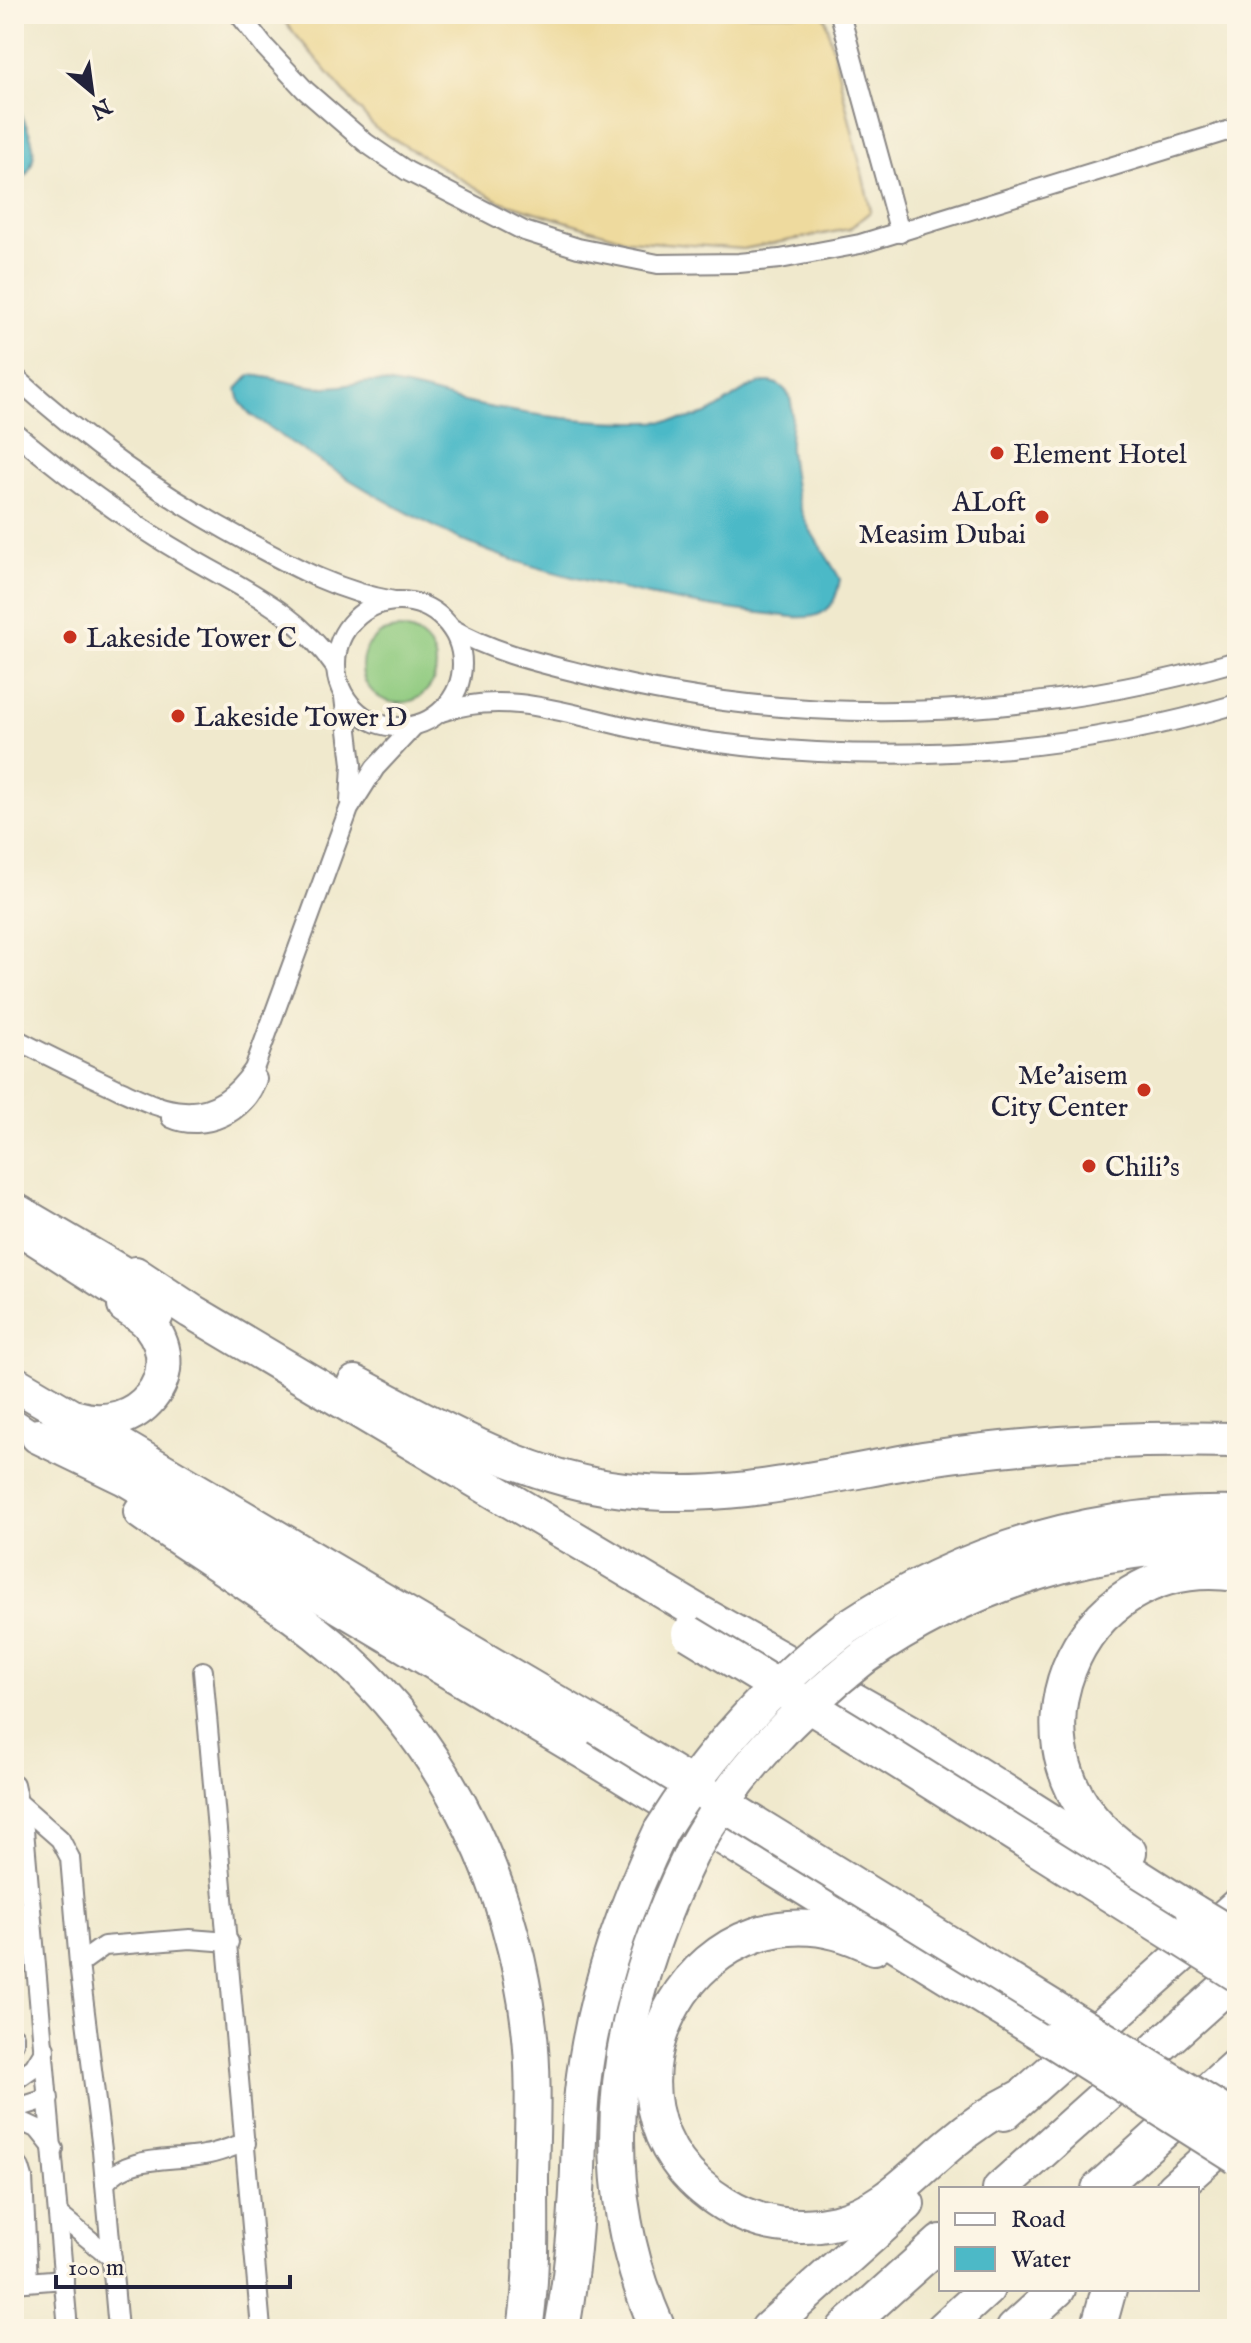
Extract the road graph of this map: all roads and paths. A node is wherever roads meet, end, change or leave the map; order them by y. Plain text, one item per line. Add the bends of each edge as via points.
1 (239, 14) edge
2 (840, 14) edge
3 (1233, 131) edge
4 (900, 233) junction
5 (14, 376) edge
6 (14, 432) edge
7 (394, 601) junction
8 (451, 628) junction
9 (1237, 661) edge
10 (336, 668) junction
11 (344, 696) junction
12 (1237, 704) edge
13 (441, 712) junction
14 (414, 726) junction
15 (349, 809) junction
16 (14, 1038) edge
17 (14, 1203) edge
18 (14, 1224) edge
19 (85, 1269) junction
20 (135, 1274) junction
21 (14, 1383) edge
22 (72, 1417) junction
23 (26, 1428) edge
24 (1237, 1440) edge
25 (1237, 1514) edge
26 (1237, 1545) edge
27 (1237, 1574) edge
28 (694, 1623) junction
29 (203, 1671) dead end
30 (592, 1740) junction
31 (14, 1784) edge
32 (19, 1803) junction
33 (1194, 1912) junction
34 (1235, 1913) edge
35 (24, 1923) edge
36 (76, 1927) junction
37 (228, 1935) junction
38 (104, 1946) junction
39 (79, 1964) junction
40 (1237, 1976) edge
41 (986, 2000) junction
42 (14, 2036) edge
43 (14, 2043) edge
44 (45, 2049) junction
45 (1237, 2065) edge
46 (14, 2081) edge
47 (14, 2092) edge
48 (49, 2096) junction
49 (1021, 2097) junction
50 (14, 2109) edge
51 (14, 2118) edge
52 (1237, 2121) edge
53 (1237, 2132) edge
54 (54, 2149) junction
55 (102, 2150) junction
56 (247, 2150) junction
57 (1223, 2157) edge
58 (15, 2162) edge
59 (129, 2165) junction
60 (105, 2183) junction
61 (1002, 2187) edge
62 (1101, 2187) edge
63 (1176, 2187) edge
64 (1196, 2187) edge
65 (58, 2214) junction
66 (939, 2244) edge
67 (112, 2258) junction
68 (21, 2274) edge
69 (64, 2279) junction
70 (985, 2291) edge
71 (1056, 2291) edge
72 (1108, 2291) edge
73 (68, 2329) edge
74 (118, 2329) edge
75 (261, 2329) edge
76 (525, 2329) edge
77 (562, 2329) edge
78 (658, 2329) edge
79 (768, 2329) edge
80 (844, 2329) edge
81 (943, 2329) edge
82 (1014, 2329) edge
83 (1098, 2329) edge

1 - 4 street via 305,90 366,143 407,171 524,231 618,257 685,265 780,259
2 - 4 street
3 - 4 street via 1092,170
5 - 7 street via 100,450 169,497 316,579
6 - 10 street via 123,515 279,608 311,635
7 - 8 street via 426,607
7 - 10 street via 358,616 345,631
8 - 9 street via 504,653 633,686 835,710 1024,703 1148,684
8 - 13 street via 463,663 457,689
10 - 11 street
11 - 14 street via 382,726
11 - 15 street via 352,764
12 - 13 street via 1058,742 887,753 787,750 702,740 500,701
13 - 14 street
14 - 15 street via 375,768
15 - 16 street via 262,1051 255,1087 230,1114 213,1121 176,1121
17 - 20 street
18 - 19 highway
19 - 22 highway via 149,1324 162,1362 154,1392 133,1414 103,1423
19 - 28 highway via 184,1333
20 - 24 highway via 479,1447 555,1476 624,1490 733,1492 986,1452 1106,1442
20 - 28 highway
21 - 22 highway
22 - 30 highway
23 - 30 highway via 125,1478
23 - 76 highway via 325,1640 395,1709 453,1794 505,1912 529,2027 532,2261
25 - 77 highway, bridge via 1142,1518 1070,1530 977,1558 892,1599 843,1630 784,1677 740,1722 661,1831 604,1976 582,2091 574,2242
26 - 78 highway, bridge via 1179,1546 1094,1558 993,1587 940,1611 823,1689 770,1741 724,1800 670,1897 644,1966 621,2073 616,2146 626,2232
27 - 33 highway via 1205,1571 1169,1577 1120,1601 1093,1626 1070,1665 1058,1709 1063,1763 1086,1812 1125,1850 1169,1880
28 - 33 highway, bridge via 912,1733
28 - 40 highway, bridge via 849,1730
29 - 37 street
30 - 41 highway, bridge
30 - 52 highway, bridge
31 - 32 street
32 - 35 street
32 - 36 street via 67,1851
33 - 34 highway, bridge
34 - 49 highway
35 - 44 street
36 - 38 street
36 - 39 street
37 - 38 street
37 - 56 street
38 - 39 street
39 - 55 street
40 - 61 highway
41 - 49 highway via 947,1995 880,1950 846,1935 792,1929 747,1939 694,1974 664,2020 652,2073 661,2127 688,2174 730,2208 782,2225 818,2225 854,2216 886,2199 966,2131
41 - 57 highway, bridge
42 - 43 street
44 - 46 street via 34,2067
44 - 48 street
45 - 62 highway
47 - 48 street
48 - 50 street
48 - 54 street
49 - 79 highway
51 - 54 street via 38,2129
53 - 57 highway
54 - 65 street
55 - 59 street
55 - 60 street
56 - 59 street via 228,2158 208,2155
56 - 75 street
57 - 63 highway
57 - 64 highway
58 - 68 street via 23,2178
59 - 60 street
60 - 67 street
65 - 67 street
65 - 69 street
66 - 80 highway
67 - 74 street
68 - 69 street
69 - 73 street
70 - 81 highway
71 - 82 highway
72 - 83 highway

